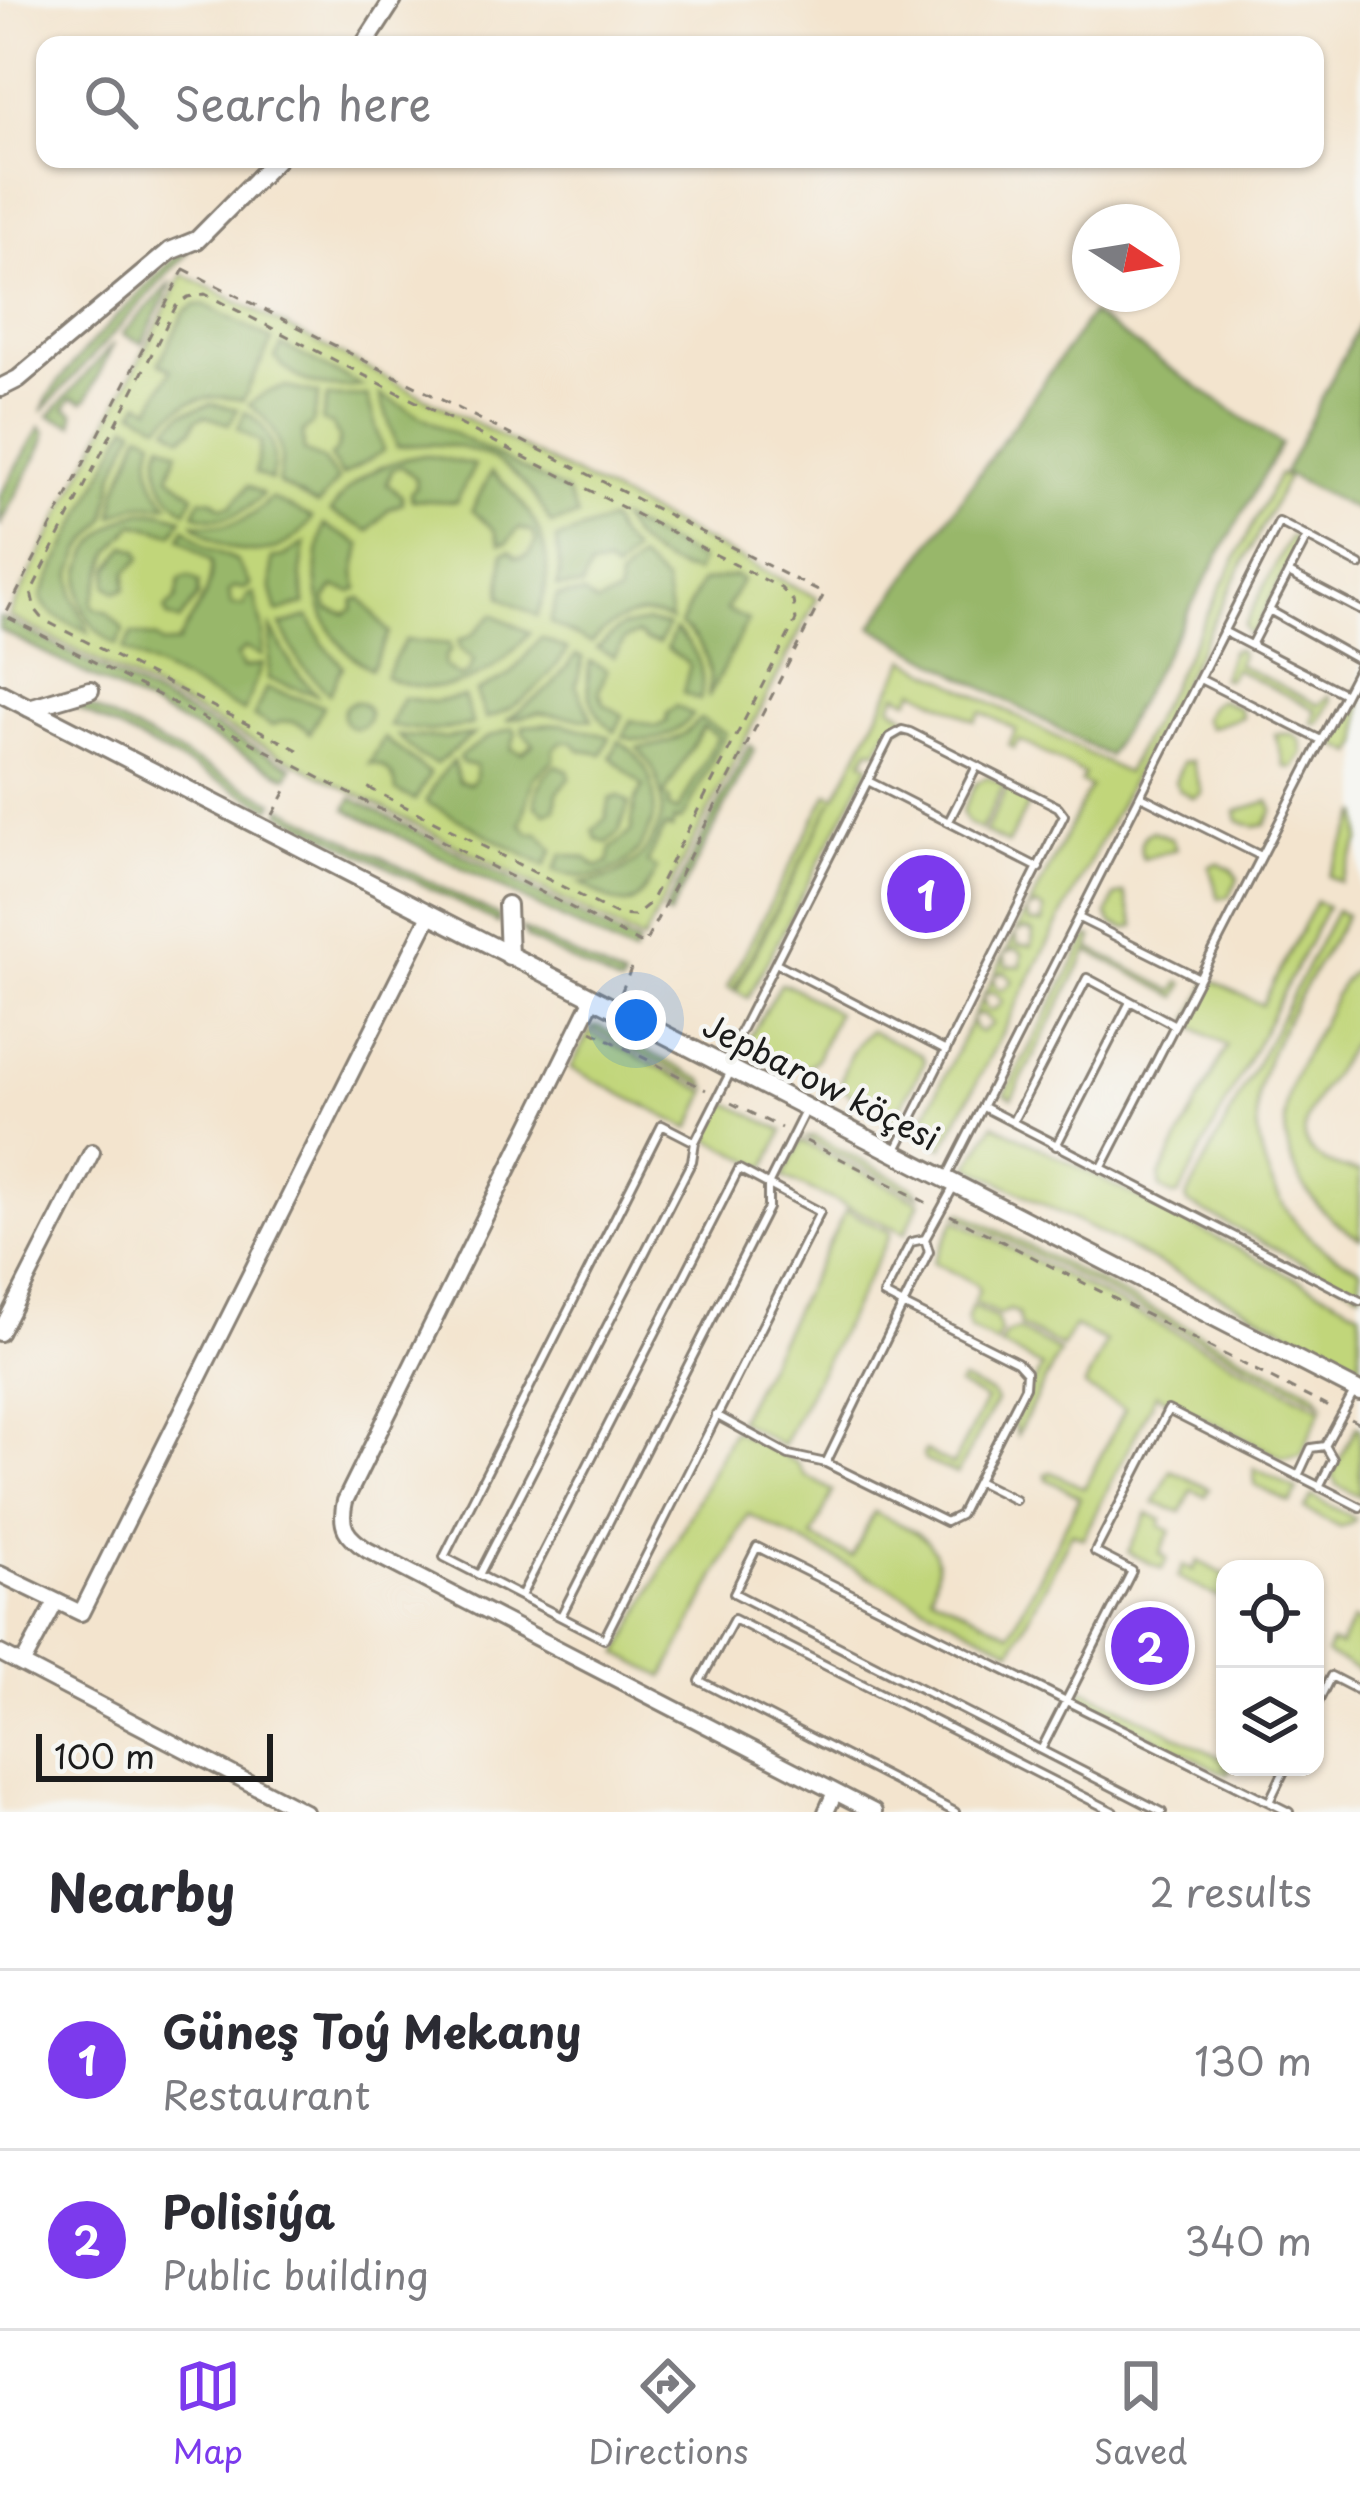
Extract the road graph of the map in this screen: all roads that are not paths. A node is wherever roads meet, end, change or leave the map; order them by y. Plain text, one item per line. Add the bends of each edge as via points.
1 (393, 0) edge
2 (370, 36) edge
3 (268, 168) edge
4 (0, 388) edge
5 (1307, 537) junction
6 (1360, 565) edge
7 (1289, 572) junction
8 (1269, 610) junction
9 (1360, 610) edge
10 (1223, 631) junction
11 (1251, 645) junction
12 (1360, 663) edge
13 (1200, 679) junction
14 (90, 691) dead end
15 (0, 693) edge
16 (1345, 694) junction
17 (29, 708) junction
18 (1321, 740) junction
19 (977, 766) junction
20 (868, 781) junction
21 (1141, 796) junction
22 (948, 822) junction
23 (1262, 856) junction
24 (1040, 868) junction
25 (507, 905) dead end
26 (430, 915) junction
27 (1079, 917) junction
28 (509, 956) junction
29 (776, 963) junction
30 (1199, 978) junction
31 (593, 998) junction
32 (1130, 1001) junction
33 (1175, 1025) junction
34 (946, 1051) junction
35 (727, 1067) junction
36 (983, 1107) junction
37 (806, 1108) junction
38 (1012, 1122) junction
39 (695, 1142) junction
40 (1057, 1146) junction
41 (92, 1152) dead end
42 (894, 1153) junction
43 (1101, 1169) junction
44 (950, 1182) junction
45 (768, 1185) junction
46 (925, 1239) junction
47 (1360, 1301) edge
48 (903, 1305) junction
49 (0, 1333) edge
50 (1358, 1391) edge
51 (716, 1415) junction
52 (1325, 1447) junction
53 (826, 1463) junction
54 (1298, 1476) junction
55 (976, 1480) junction
56 (1319, 1486) junction
57 (1015, 1500) dead end
58 (1360, 1507) edge
59 (0, 1574) edge
60 (479, 1575) junction
61 (521, 1596) junction
62 (56, 1602) junction
63 (561, 1617) junction
64 (0, 1653) edge
65 (23, 1663) junction
66 (1324, 1690) edge
67 (1360, 1691) edge
68 (1066, 1700) junction
69 (1041, 1750) junction
70 (1281, 1776) edge
71 (836, 1792) junction
72 (1268, 1802) junction
73 (305, 1812) edge
74 (826, 1812) edge
75 (874, 1812) edge
76 (955, 1812) edge
77 (1114, 1812) edge
78 (1162, 1812) edge
79 (1289, 1812) edge

1 - 2 street
3 - 4 street via 197,240 170,251
5 - 6 lane
5 - 7 lane
5 - 10 lane via 1279,522
7 - 8 lane
7 - 9 lane
8 - 11 lane
8 - 12 lane
10 - 11 lane
10 - 13 lane
11 - 16 lane
12 - 16 lane
13 - 18 lane
13 - 21 lane
14 - 17 street
15 - 17 street, Jepbarow köçesi
16 - 18 lane
17 - 26 street, Jepbarow köçesi
18 - 23 lane
19 - 20 lane via 902,730 890,737
19 - 22 lane
19 - 24 lane via 1062,811
20 - 22 lane
20 - 29 lane
21 - 23 lane
21 - 27 lane
22 - 24 lane
23 - 30 lane
24 - 34 lane
25 - 28 street
26 - 28 street, Jepbarow köçesi
26 - 62 street via 81,1613
27 - 30 lane
27 - 36 lane
28 - 31 street, Jepbarow köçesi
29 - 34 lane
29 - 35 lane
30 - 33 lane
31 - 35 street, Jepbarow köçesi
31 - 71 street via 345,1501 344,1532
32 - 33 lane
32 - 38 lane via 1087,978
32 - 40 lane
33 - 43 lane
34 - 42 lane
35 - 37 street, Jepbarow köçesi
35 - 39 lane
36 - 38 lane
36 - 44 lane
37 - 42 street, Jepbarow köçesi
37 - 45 lane
38 - 40 lane
39 - 60 lane
39 - 60 lane via 662,1125 444,1557
40 - 43 lane
41 - 49 street
42 - 44 street, Jepbarow köçesi
43 - 47 lane
44 - 46 lane
44 - 50 street, Jepbarow köçesi
45 - 51 lane via 820,1212
45 - 61 lane via 739,1169
45 - 63 lane via 769,1208
46 - 48 lane via 929,1252
46 - 48 lane via 911,1242 884,1295
48 - 53 lane
48 - 55 lane via 1026,1372
50 - 52 lane
51 - 53 lane via 781,1451
51 - 63 lane via 604,1639
52 - 54 lane via 1311,1448
52 - 56 lane via 1333,1459
53 - 55 lane via 946,1522 960,1515
54 - 56 lane
54 - 68 lane via 1168,1410 1095,1552 1132,1571
55 - 57 lane
56 - 58 lane
59 - 62 street
60 - 61 lane
61 - 63 lane
62 - 65 street
64 - 65 street
65 - 73 street
66 - 67 lane via 1331,1676
68 - 69 lane
68 - 69 lane via 757,1546 734,1593
68 - 72 lane
69 - 78 lane
70 - 72 lane
71 - 74 street
71 - 75 street
72 - 79 lane
76 - 77 lane via 700,1681 734,1619

